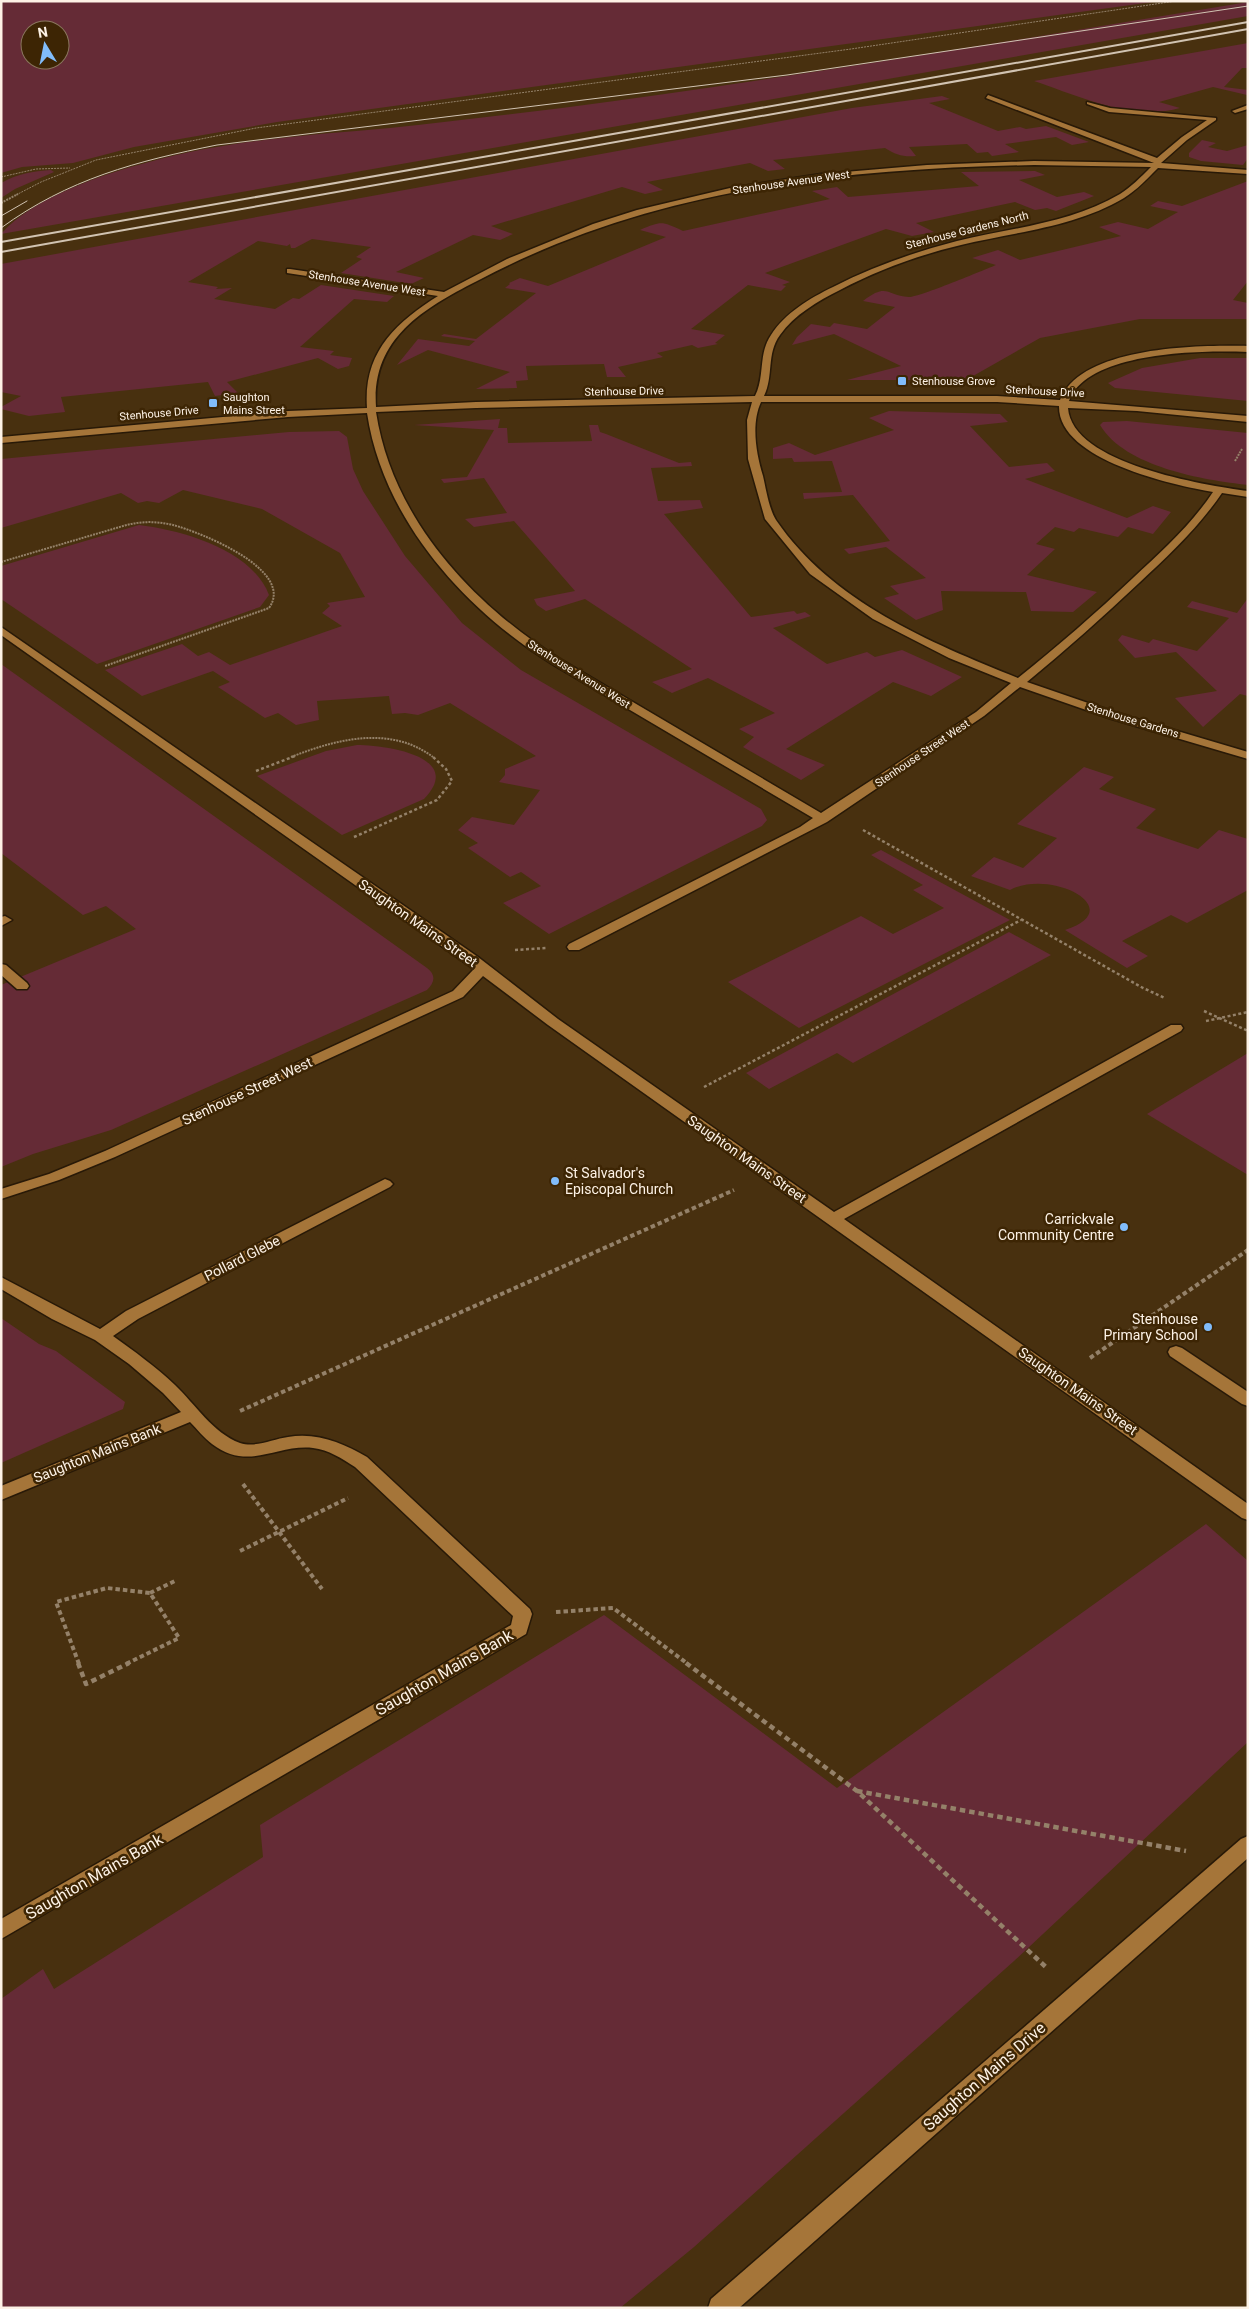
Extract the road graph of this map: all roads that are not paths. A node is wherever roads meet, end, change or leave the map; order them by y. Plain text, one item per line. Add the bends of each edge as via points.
1 (988, 97) dead end
2 (1089, 103) dead end
3 (1248, 106) edge
4 (1235, 110) dead end
5 (1157, 163) junction
6 (1248, 172) edge
7 (290, 271) dead end
8 (445, 295) junction
9 (1248, 349) edge
10 (758, 399) junction
11 (1063, 403) junction
12 (371, 410) junction
13 (1248, 419) edge
14 (1, 440) edge
15 (1219, 490) junction
16 (1248, 494) edge
17 (1, 630) edge
18 (1018, 684) junction
19 (1248, 756) edge
20 (827, 816) junction
21 (574, 947) dead end
22 (1, 968) edge
23 (482, 969) junction
24 (22, 986) dead end
25 (1176, 1028) road end
26 (385, 1184) dead end
27 (1, 1194) edge
28 (833, 1219) junction
29 (1, 1282) edge
30 (101, 1336) junction
31 (1176, 1352) dead end
32 (1248, 1400) edge
33 (199, 1420) junction
34 (1, 1493) edge
35 (1248, 1513) edge
36 (1248, 1845) edge
37 (1, 1930) edge
38 (720, 2308) edge

1 - 5 street
2 - 5 street, Stenhouse Gardens North via 1109,110 1214,119 1198,127
3 - 4 street
5 - 6 street
5 - 8 street, Stenhouse Avenue West via 943,166 818,177 737,189 664,205 581,229 523,252
5 - 10 street, Stenhouse Gardens North via 1122,196 1093,209 920,254 870,272 827,294 792,317 772,340 766,355 765,385
7 - 8 street, Stenhouse Avenue West
8 - 12 street, Stenhouse Avenue West via 402,328 377,360 370,388
9 - 11 street via 1192,349 1128,358 1083,377
10 - 11 street, Stenhouse Drive via 929,398
10 - 12 street, Stenhouse Drive
10 - 18 street, Stenhouse Gardens North via 750,419 756,485 766,513 814,574 838,593 918,639
11 - 13 street, Stenhouse Drive
11 - 15 street via 1066,421 1072,430 1109,457 1147,473
12 - 14 street, Stenhouse Drive via 181,422
12 - 20 street, Stenhouse Avenue West via 384,470 408,515 456,577 516,635 721,761
15 - 16 street
15 - 18 street, Stenhouse Street West via 1179,540 1072,640
17 - 23 street, Saughton Mains Street
18 - 19 street, Stenhouse Gardens
18 - 20 street, Stenhouse Street West via 980,714
20 - 21 street, Stenhouse Street West
22 - 24 street
23 - 27 street, Stenhouse Street West via 458,994 110,1154
23 - 28 street, Saughton Mains Street
25 - 28 street
26 - 30 street, Pollard Glebe via 132,1315
28 - 35 street, Saughton Mains Street
29 - 30 street, Saughton Mains Bank
30 - 33 street, Saughton Mains Bank via 169,1389
31 - 32 street
33 - 34 street, Saughton Mains Bank
33 - 37 street, Saughton Mains Bank via 218,1440 240,1450 264,1450 288,1443 312,1442 340,1448 382,1481 523,1614 519,1629
36 - 38 street, Saughton Mains Drive

